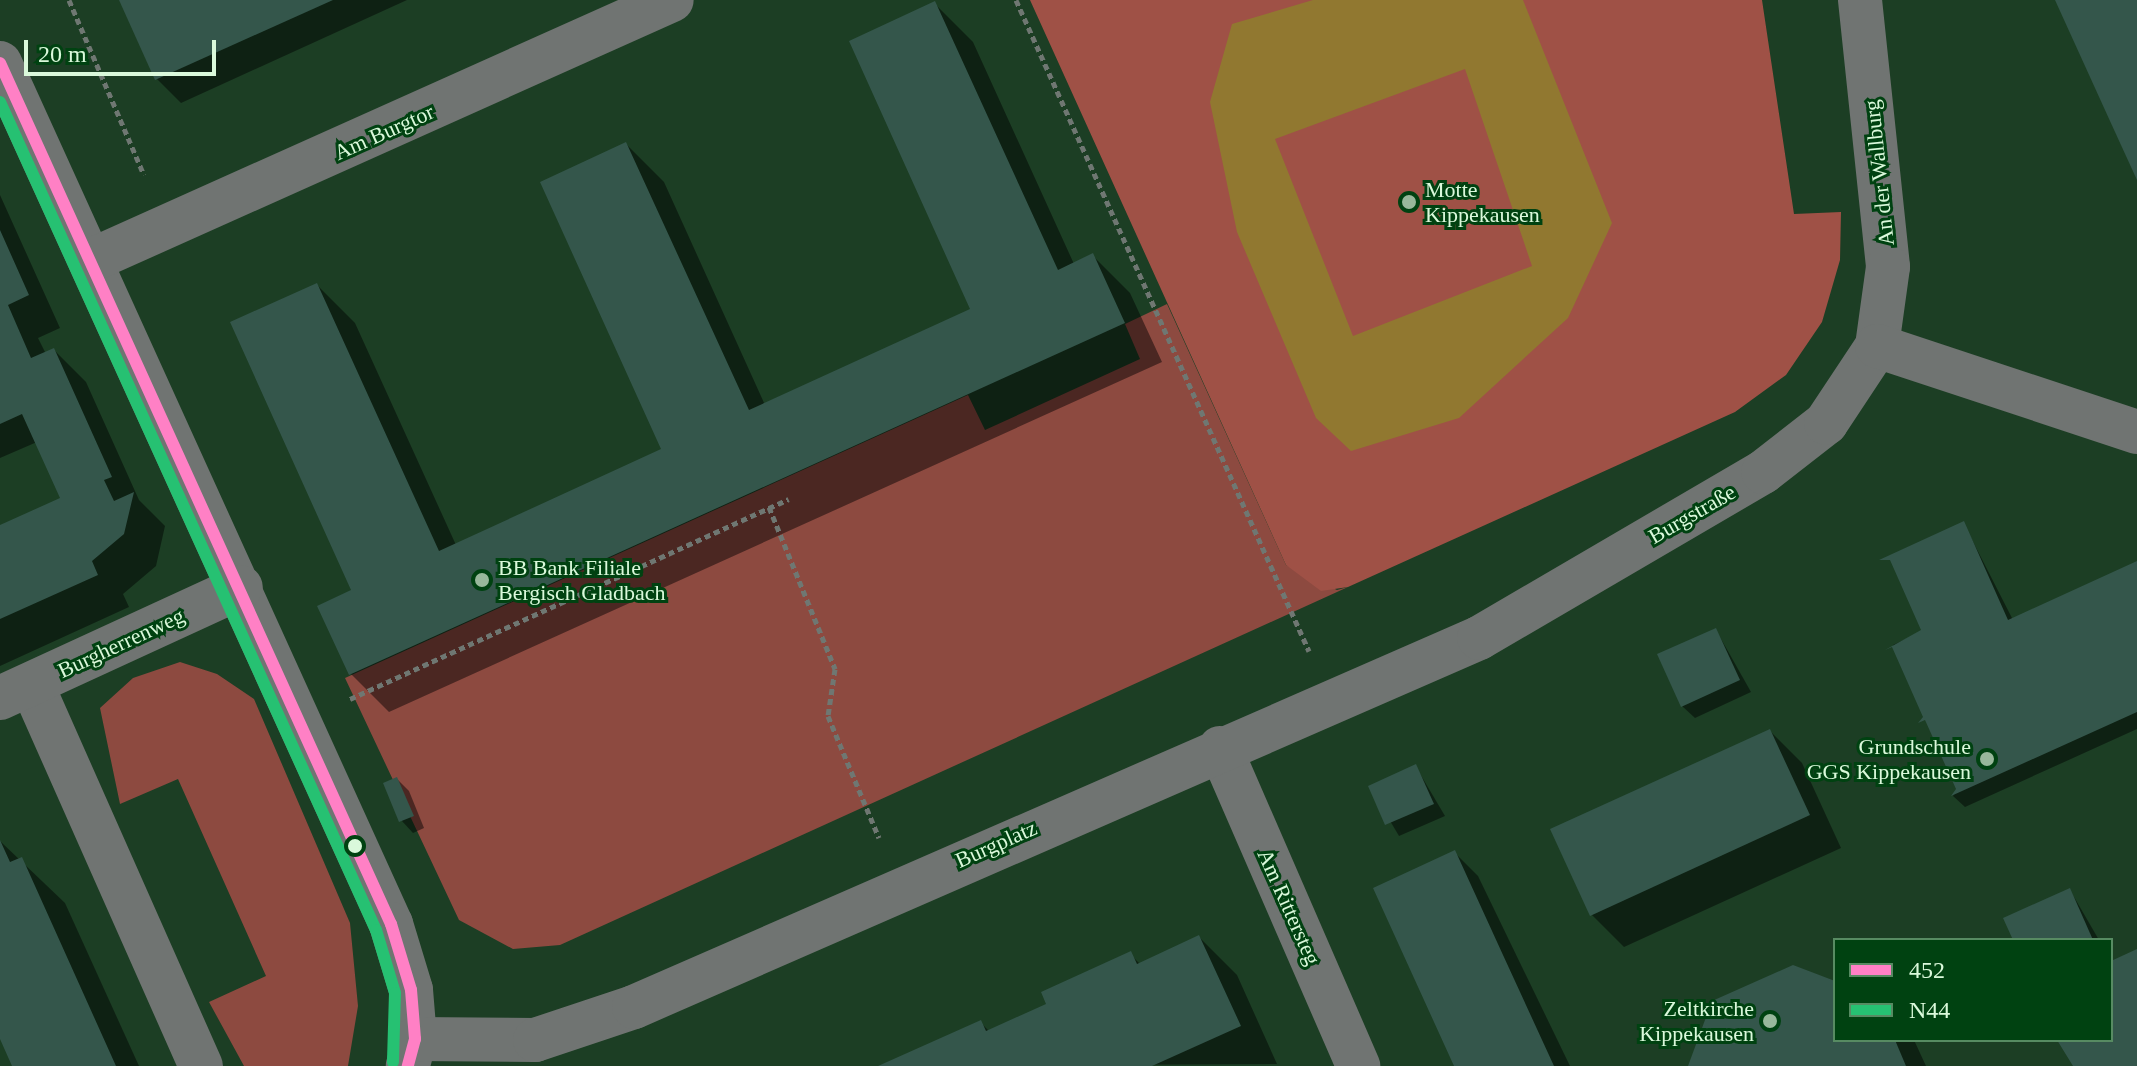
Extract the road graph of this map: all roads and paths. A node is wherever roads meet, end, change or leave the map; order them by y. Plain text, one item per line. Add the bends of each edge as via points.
1 (69, 0) edge
2 (672, 0) edge
3 (1016, 0) edge
4 (1860, 0) edge
5 (0, 63) edge
6 (169, 226) junction
7 (94, 259) junction
8 (1877, 346) junction
9 (2137, 432) edge
10 (788, 499) dead end
11 (769, 507) junction
12 (241, 587) junction
13 (16, 692) edge
14 (1331, 699) junction
15 (301, 719) junction
16 (1220, 748) junction
17 (901, 888) junction
18 (412, 1052) edge
19 (201, 1066) edge
20 (1358, 1066) edge

1 - 6 path
2 - 6 street, Am Burgtor
3 - 14 path
4 - 8 street, An der Wallburg via 1888,267
5 - 7 street, Burgplatz
6 - 7 street, Am Burgtor
7 - 12 street, Burgplatz
8 - 9 street
8 - 14 street, Burgstraße via 1826,423 1763,472 1479,638
10 - 11 path
11 - 15 path
11 - 17 path via 835,669 828,716 834,736
12 - 13 street, Burgherrenweg
12 - 15 street, Burgplatz
13 - 19 street
14 - 16 street, Burgstraße
15 - 18 street, Burgplatz via 391,924 411,990
16 - 17 street, Burgplatz
16 - 20 street, Am Rittersteg
17 - 18 street, Burgplatz via 634,1007 535,1040

